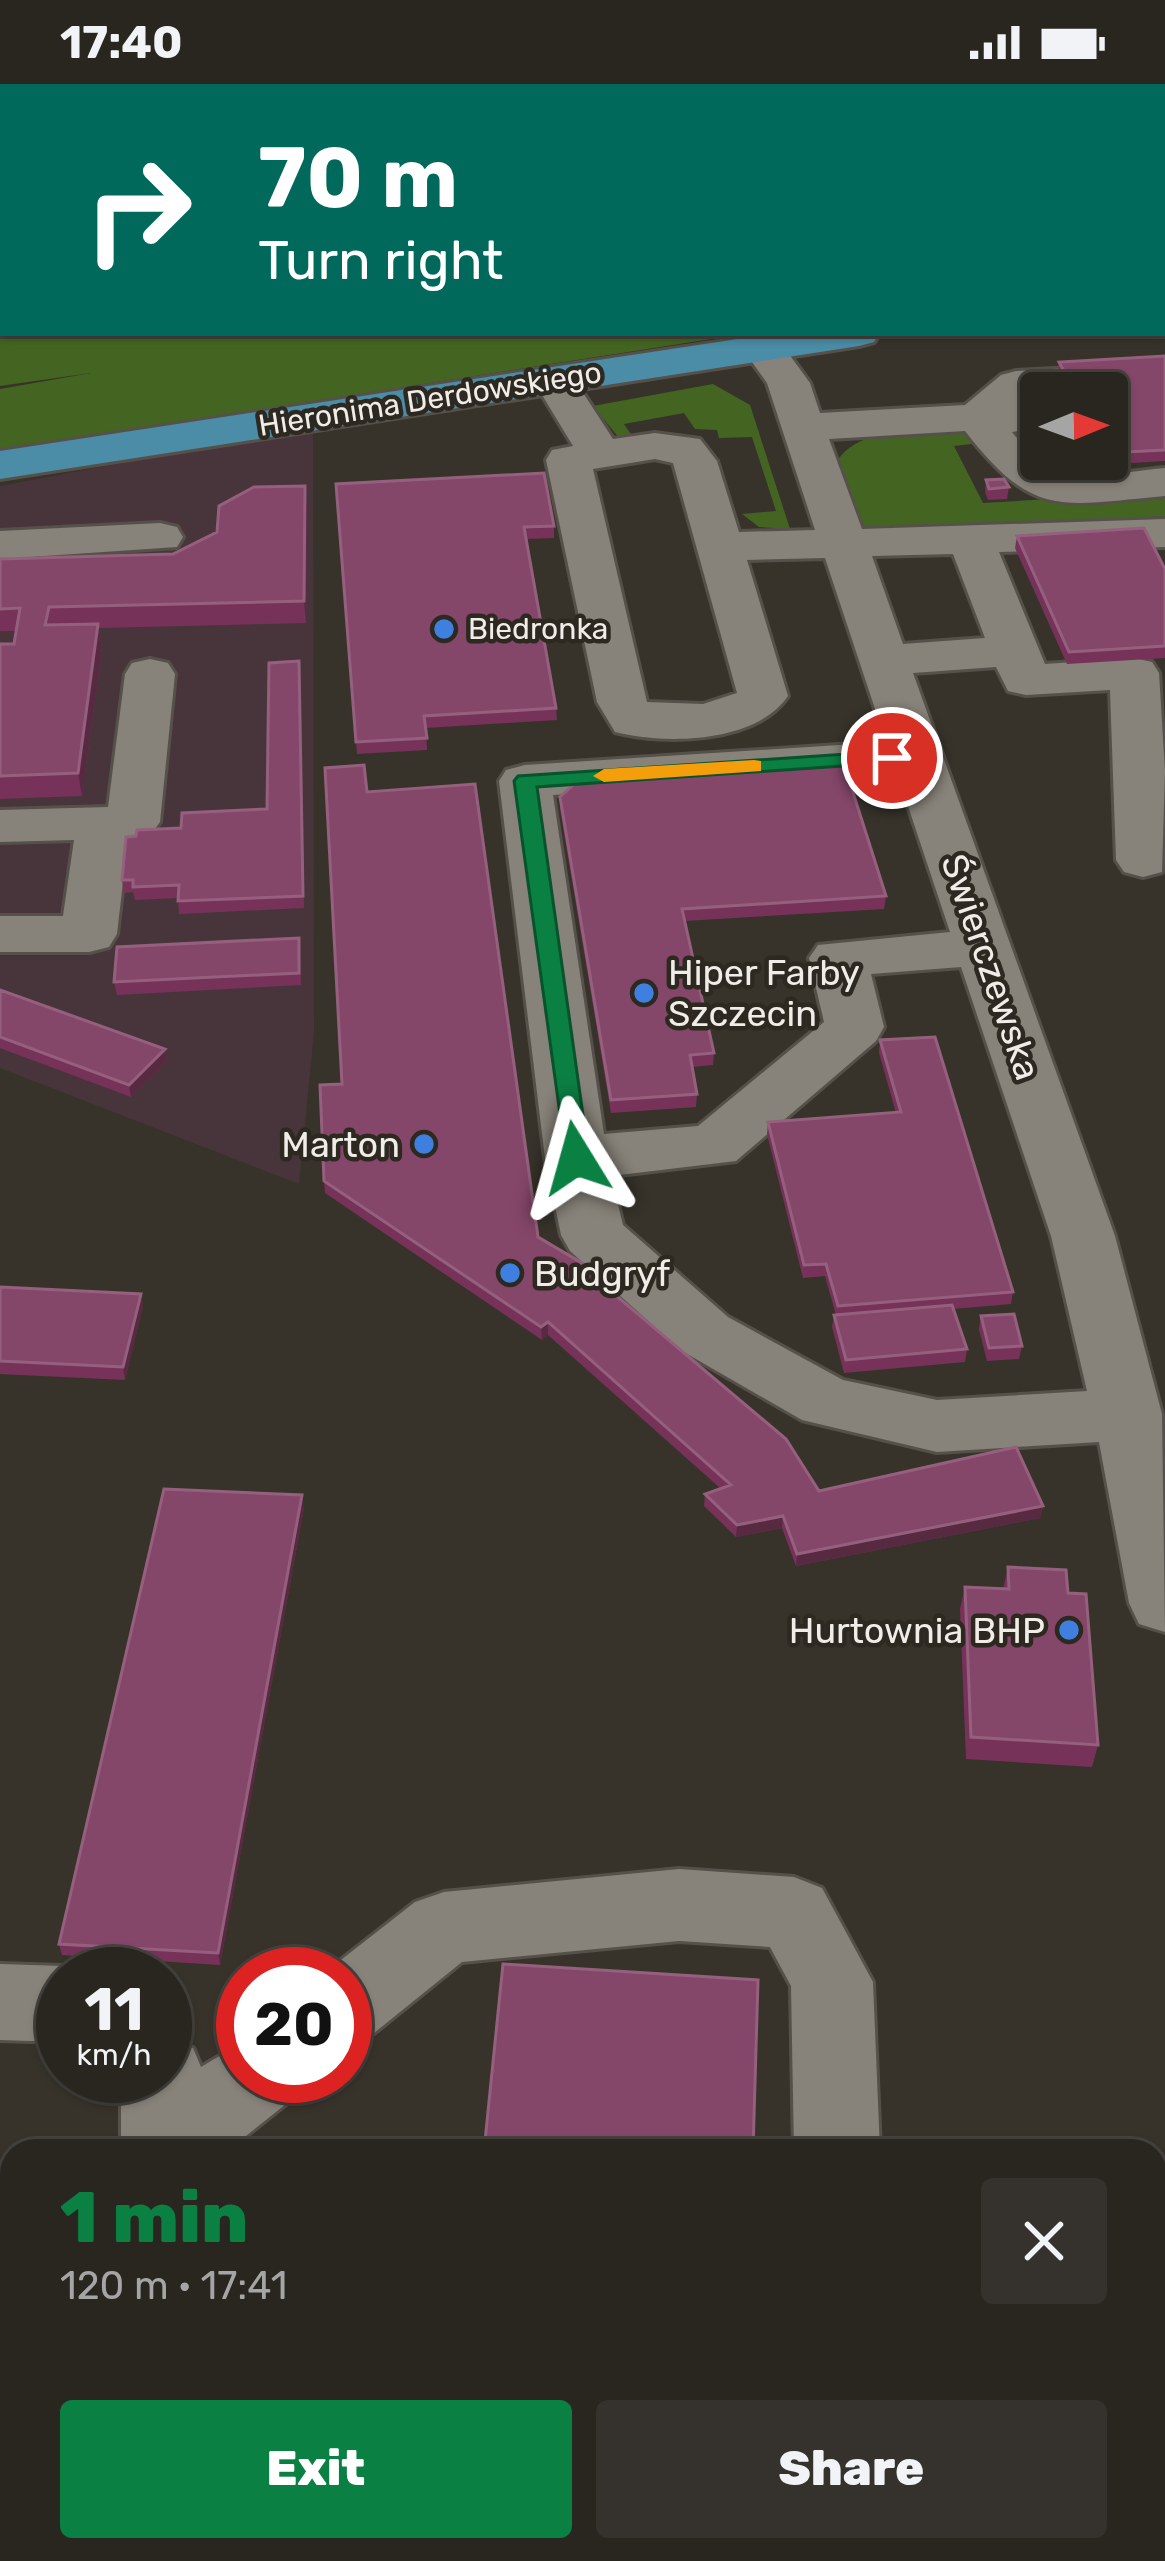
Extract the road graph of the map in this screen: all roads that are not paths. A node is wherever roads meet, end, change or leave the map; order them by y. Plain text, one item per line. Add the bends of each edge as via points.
1 (840, 336) edge
2 (763, 348) junction
3 (1165, 376) edge
4 (554, 380) junction
5 (1165, 395) edge
6 (1128, 397) edge
7 (1020, 405) edge
8 (984, 411) junction
9 (1165, 413) edge
10 (1128, 415) edge
11 (1020, 416) edge
12 (804, 427) junction
13 (601, 455) junction
14 (0, 465) edge
15 (1165, 482) edge
16 (1165, 532) edge
17 (160, 537) dead end
18 (970, 538) junction
19 (843, 540) junction
20 (0, 544) edge
21 (722, 547) junction
22 (1015, 651) junction
23 (885, 660) junction
24 (1149, 673) edge
25 (150, 674) dead end
26 (920, 756) junction
27 (103, 824) junction
28 (0, 826) edge
29 (1143, 860) dead end
30 (0, 934) edge
31 (984, 948) junction
32 (576, 1158) junction
33 (1128, 1414) junction
34 (1163, 1576) edge
35 (372, 1985) edge
36 (0, 2002) edge
37 (36, 2003) edge
38 (216, 2097) edge
39 (164, 2125) edge
40 (837, 2139) edge

1 - 2 main road, Hieronima Derdowskiego
2 - 4 main road, Hieronima Derdowskiego
2 - 12 street, Świerczewska via 788,383
3 - 8 street via 1016,384
4 - 13 street
4 - 14 main road, Hieronima Derdowskiego
5 - 6 street
7 - 8 street
8 - 11 street
8 - 12 street
8 - 15 street via 1038,482
9 - 10 street
12 - 19 street, Świerczewska
13 - 21 street via 684,448
13 - 21 street via 568,460 633,722 731,716 754,709 763,696
16 - 18 street
17 - 20 street
18 - 19 street
18 - 22 street
19 - 21 street
19 - 23 street, Świerczewska
22 - 23 street
22 - 24 street via 1026,680
23 - 26 street, Świerczewska
24 - 29 street
25 - 27 street via 133,823
26 - 31 street, Świerczewska
26 - 32 street via 525,781
27 - 28 street
27 - 30 street via 88,934
31 - 32 street via 838,958 855,1028 714,1146
31 - 33 street, Świerczewska via 1083,1236
32 - 33 street via 593,1235 705,1334 826,1402 937,1426
33 - 34 street, Świerczewska
35 - 40 street via 444,1928 679,1905 794,1913 832,1982
36 - 37 street
38 - 39 street

